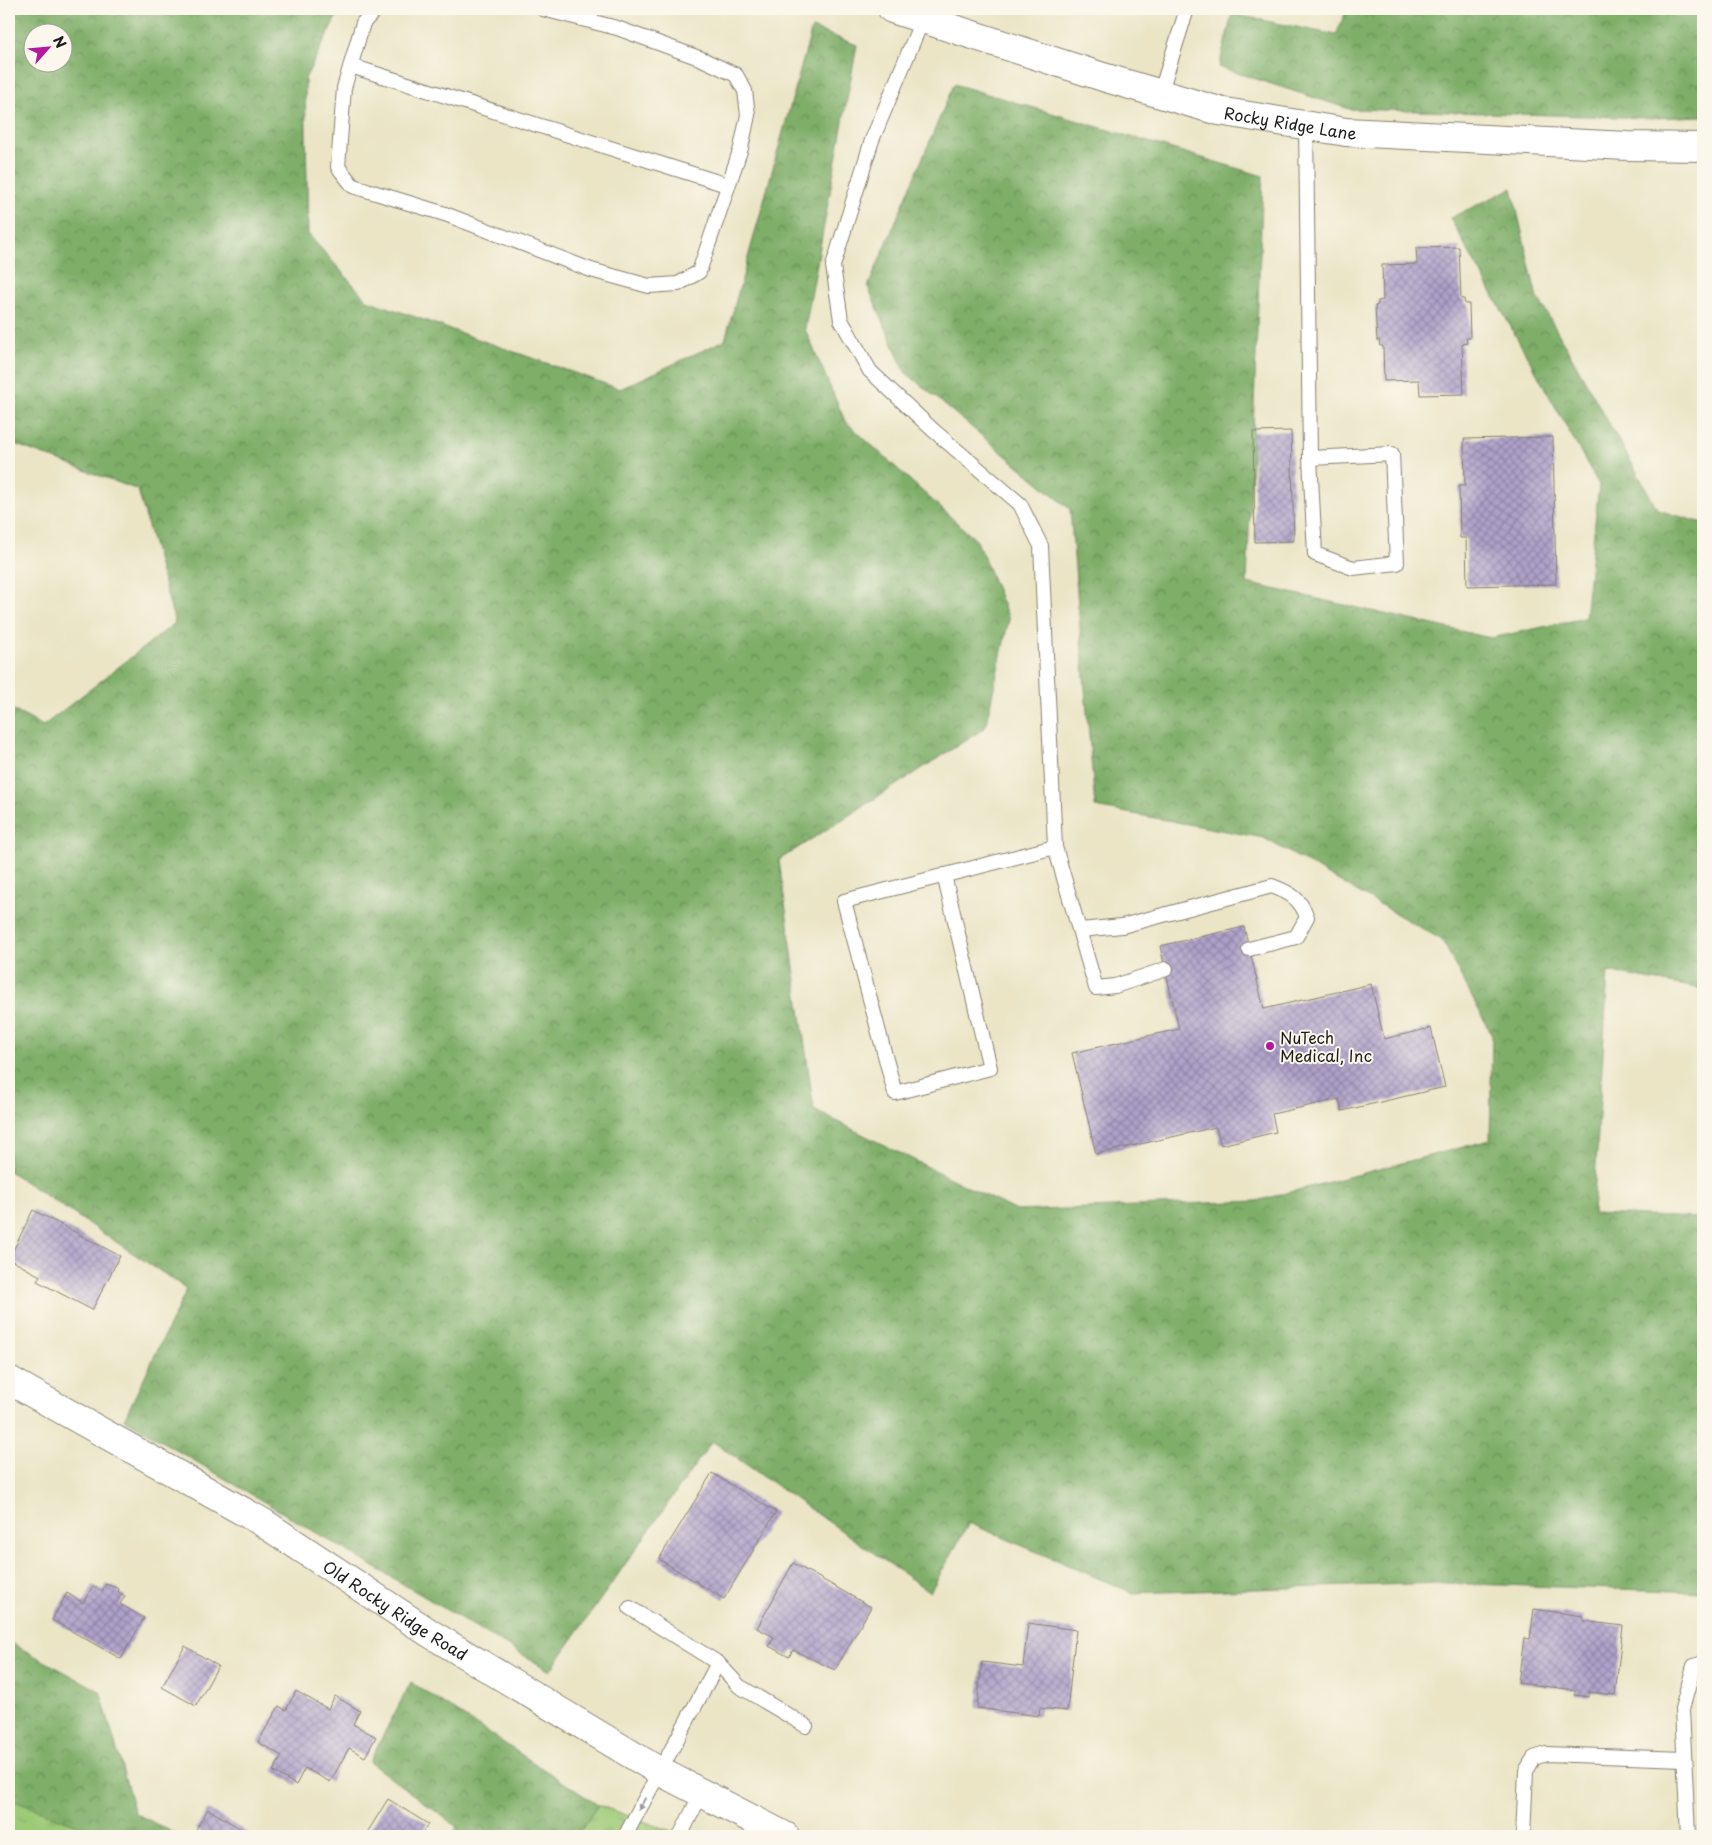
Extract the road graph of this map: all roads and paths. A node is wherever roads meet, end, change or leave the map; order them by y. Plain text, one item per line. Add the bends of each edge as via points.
1 (376, 9) edge
2 (544, 9) edge
3 (892, 9) edge
4 (1187, 9) edge
5 (923, 18) junction
6 (351, 66) junction
7 (1160, 94) junction
8 (1306, 125) junction
9 (1703, 147) edge
10 (728, 185) junction
11 (1310, 458) junction
12 (1055, 847) junction
13 (944, 876) junction
14 (1080, 930) junction
15 (1249, 949) dead end
16 (1166, 970) dead end
17 (9, 1380) edge
18 (630, 1608) dead end
19 (718, 1663) junction
20 (1703, 1663) edge
21 (806, 1726) dead end
22 (1684, 1759) junction
23 (659, 1771) junction
24 (701, 1794) junction
25 (625, 1836) edge
26 (680, 1836) edge
27 (785, 1836) edge
28 (1524, 1836) edge
29 (1688, 1836) edge

1 - 6 lane via 363,23
2 - 10 lane via 617,28 736,75 745,91 748,114
3 - 5 street, Rocky Ridge Lane
4 - 7 lane
5 - 7 street, Rocky Ridge Lane
5 - 12 lane via 872,140 833,266 841,320 870,372 1020,504 1041,546
6 - 10 lane
6 - 10 lane via 344,88 338,167 353,186 445,214 591,270 649,286 678,284 699,272
7 - 8 street, Rocky Ridge Lane via 1219,111
8 - 9 street, Rocky Ridge Lane via 1346,132 1484,140
8 - 11 lane
11 - 11 lane via 1315,554 1353,568 1397,563 1392,454
12 - 13 lane
12 - 14 lane
13 - 13 lane via 844,901 895,1093 990,1068
14 - 15 lane via 1122,926 1272,886 1294,895 1307,917 1296,937
14 - 16 lane via 1096,988 1115,986
17 - 23 street, Old Rocky Ridge Road via 262,1522 431,1634
18 - 19 lane
19 - 21 lane via 739,1686
19 - 23 lane
20 - 22 lane via 1694,1666 1682,1709
22 - 28 lane via 1546,1754 1534,1758 1526,1771
22 - 29 lane
23 - 24 street, Old Rocky Ridge Road
23 -> 25 lane
24 - 26 lane
24 - 27 street, Old Rocky Ridge Road

